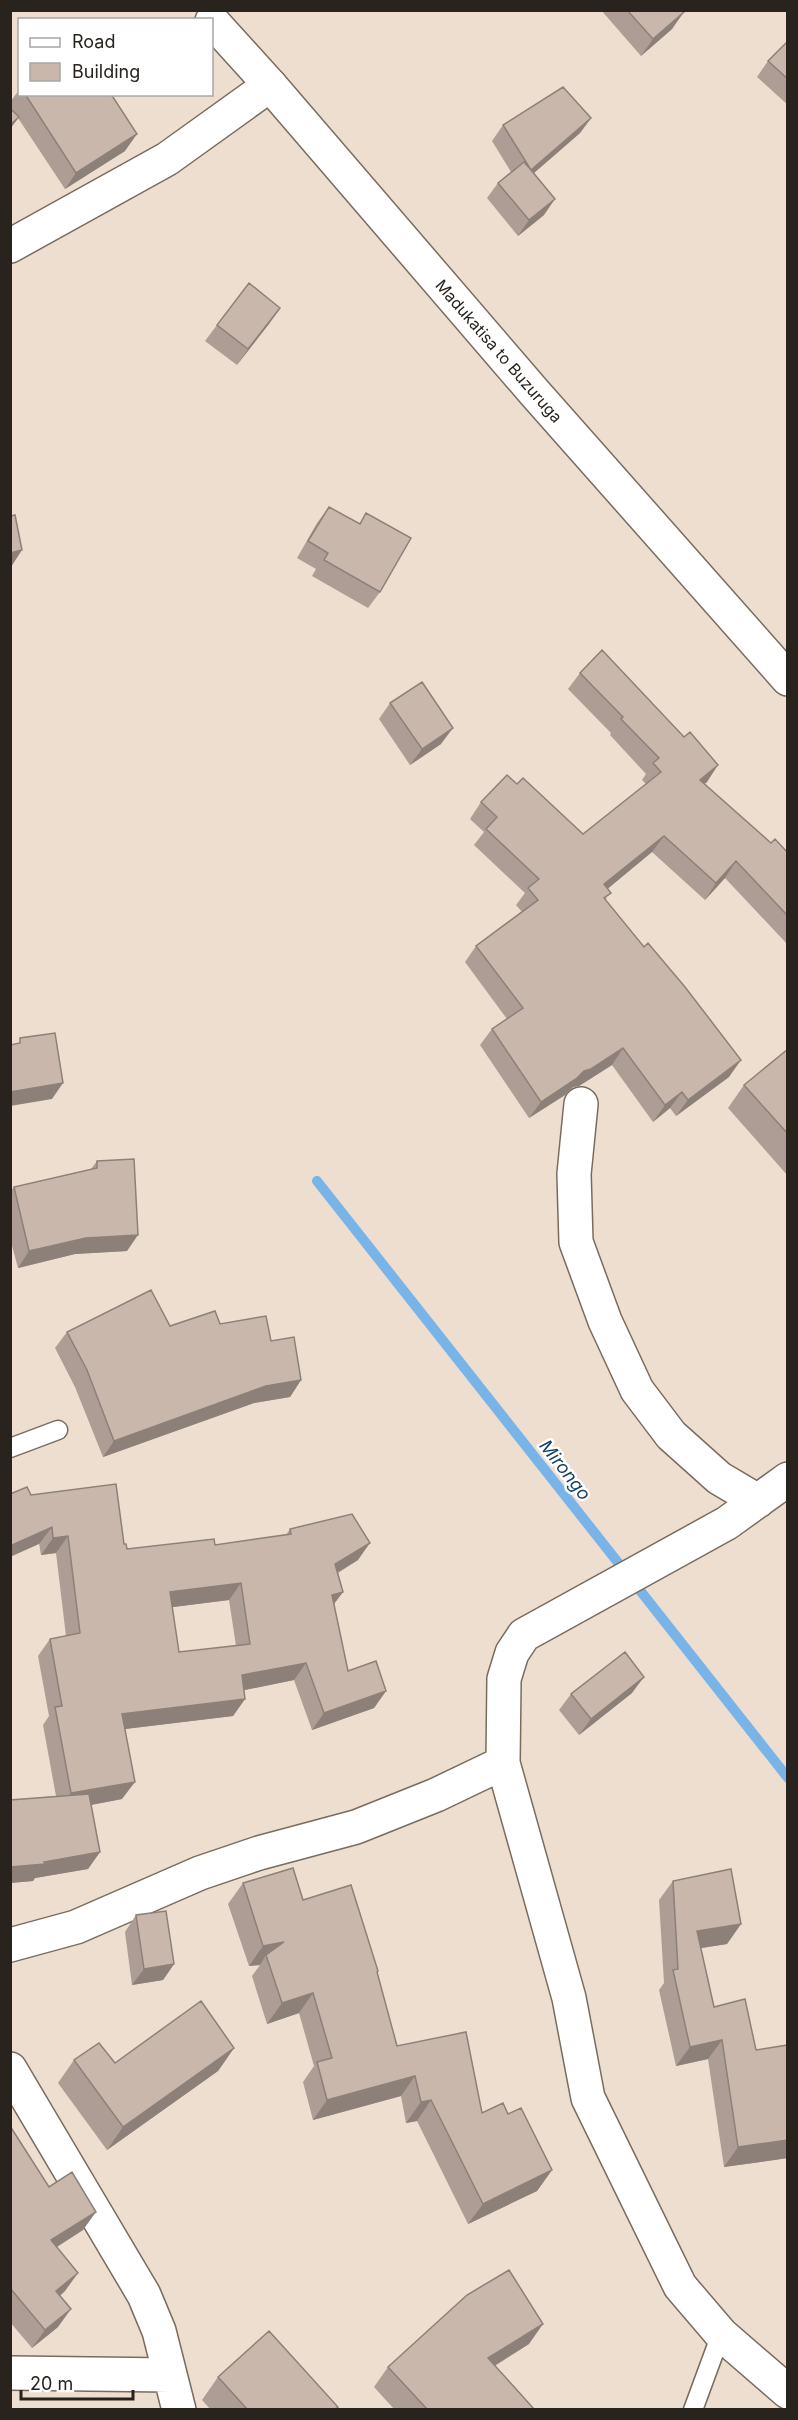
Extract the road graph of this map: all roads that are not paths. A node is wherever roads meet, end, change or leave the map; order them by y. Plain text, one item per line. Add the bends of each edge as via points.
1 (213, 22) edge
2 (270, 85) junction
3 (10, 246) edge
4 (788, 679) edge
5 (581, 1104) dead end
6 (58, 1430) dead end
7 (10, 1448) edge
8 (788, 1479) edge
9 (758, 1501) junction
10 (503, 1763) junction
11 (10, 1945) edge
12 (10, 2069) edge
13 (720, 2334) junction
14 (10, 2373) edge
15 (170, 2374) junction
16 (788, 2392) edge
17 (179, 2409) edge
18 (693, 2409) edge

1 - 2 street, Madukatisa to Buzuruga
2 - 3 street via 167,159
2 - 4 street, Madukatisa to Buzuruga via 534,393
5 - 9 street via 574,1174 576,1242 605,1321 638,1390 671,1435 719,1478
6 - 7 lane
8 - 9 street
9 - 10 street via 727,1523 524,1635 512,1653 504,1679
10 - 11 street via 356,1827 239,1860 76,1927
10 - 13 street via 569,1998 588,2098 680,2286
12 - 15 street via 144,2295
13 - 16 street
13 - 18 lane
14 - 15 street
15 - 17 street

